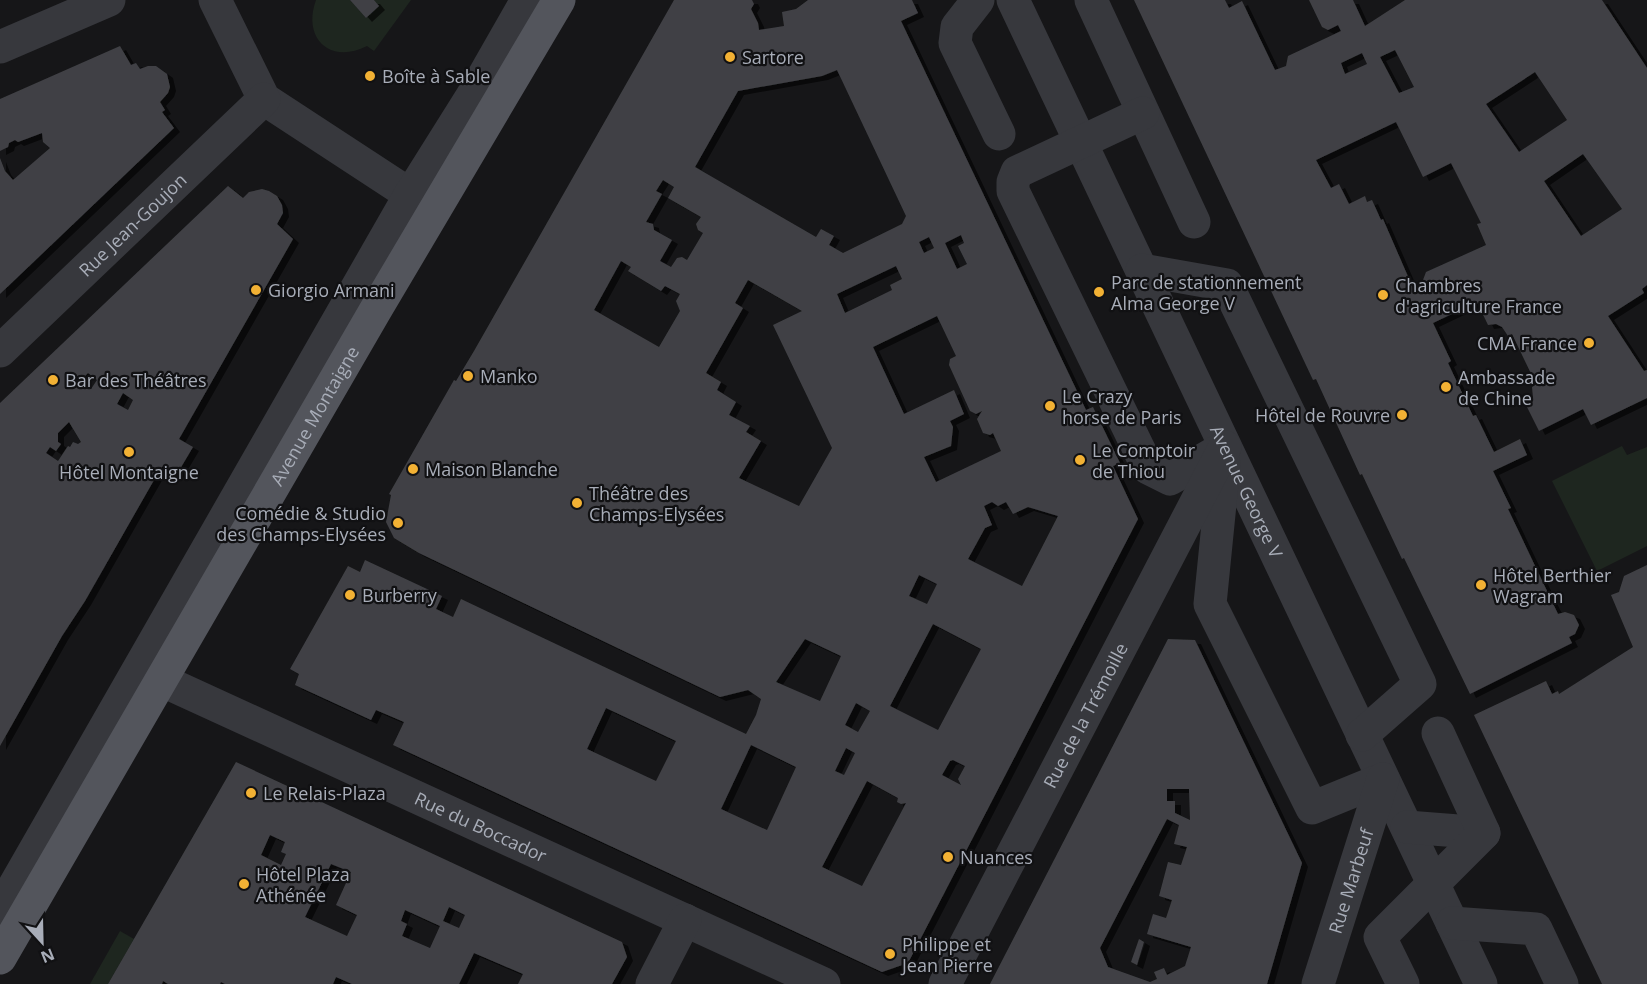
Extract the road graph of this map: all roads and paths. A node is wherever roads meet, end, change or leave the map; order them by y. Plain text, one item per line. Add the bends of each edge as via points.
1 (110, 0) edge
2 (215, 0) edge
3 (527, 0) edge
4 (559, 0) edge
5 (978, 0) edge
6 (1013, 0) edge
7 (1091, 0) edge
8 (0, 47) edge
9 (264, 99) junction
10 (1143, 113) junction
11 (999, 134) dead end
12 (1081, 142) junction
13 (422, 203) junction
14 (1194, 222) dead end
15 (1142, 270) junction
16 (0, 351) edge
17 (1225, 447) junction
18 (150, 674) junction
19 (1438, 734) dead end
20 (1362, 735) junction
21 (1383, 779) junction
22 (1407, 827) junction
23 (1484, 833) junction
24 (1434, 884) junction
25 (0, 911) edge
26 (685, 920) junction
27 (1452, 923) junction
28 (0, 958) edge
29 (652, 984) edge
30 (824, 984) edge
31 (945, 984) edge
32 (1318, 984) edge
33 (1403, 984) edge
34 (1481, 984) edge
35 (1562, 984) edge

1 - 8 street
2 - 9 street
3 - 13 street, Avenue Montaigne via 474,93
4 - 13 main road, Avenue Montaigne
5 - 11 street via 957,27 955,43
6 - 12 street, Avenue George V
7 - 10 street
9 - 13 street
9 - 16 street, Rue Jean-Goujon
10 - 12 street
10 - 14 street
12 - 15 street, Avenue George V
12 - 17 street via 1017,172 1013,191 1148,468 1170,479
13 - 18 main road, Avenue Montaigne
15 - 17 street, Avenue George V
15 - 20 street via 1227,285 1420,684
17 - 20 street, Avenue George V
17 - 21 street via 1210,604 1312,808
17 - 31 street, Rue de la Trémoille
18 - 25 street, Avenue Montaigne
18 - 26 street, Rue du Boccador
18 - 28 main road, Avenue Montaigne
19 - 23 street
20 - 21 street, Avenue George V
21 - 22 street, Avenue George V
21 - 32 street, Rue Marbeuf
22 - 23 street
22 - 24 street, Avenue George V
23 - 24 street
24 - 27 street, Avenue George V
24 - 33 street via 1380,938
26 - 29 street
26 - 30 street, Rue du Boccador
27 - 34 street, Avenue George V
27 - 35 street via 1536,930

